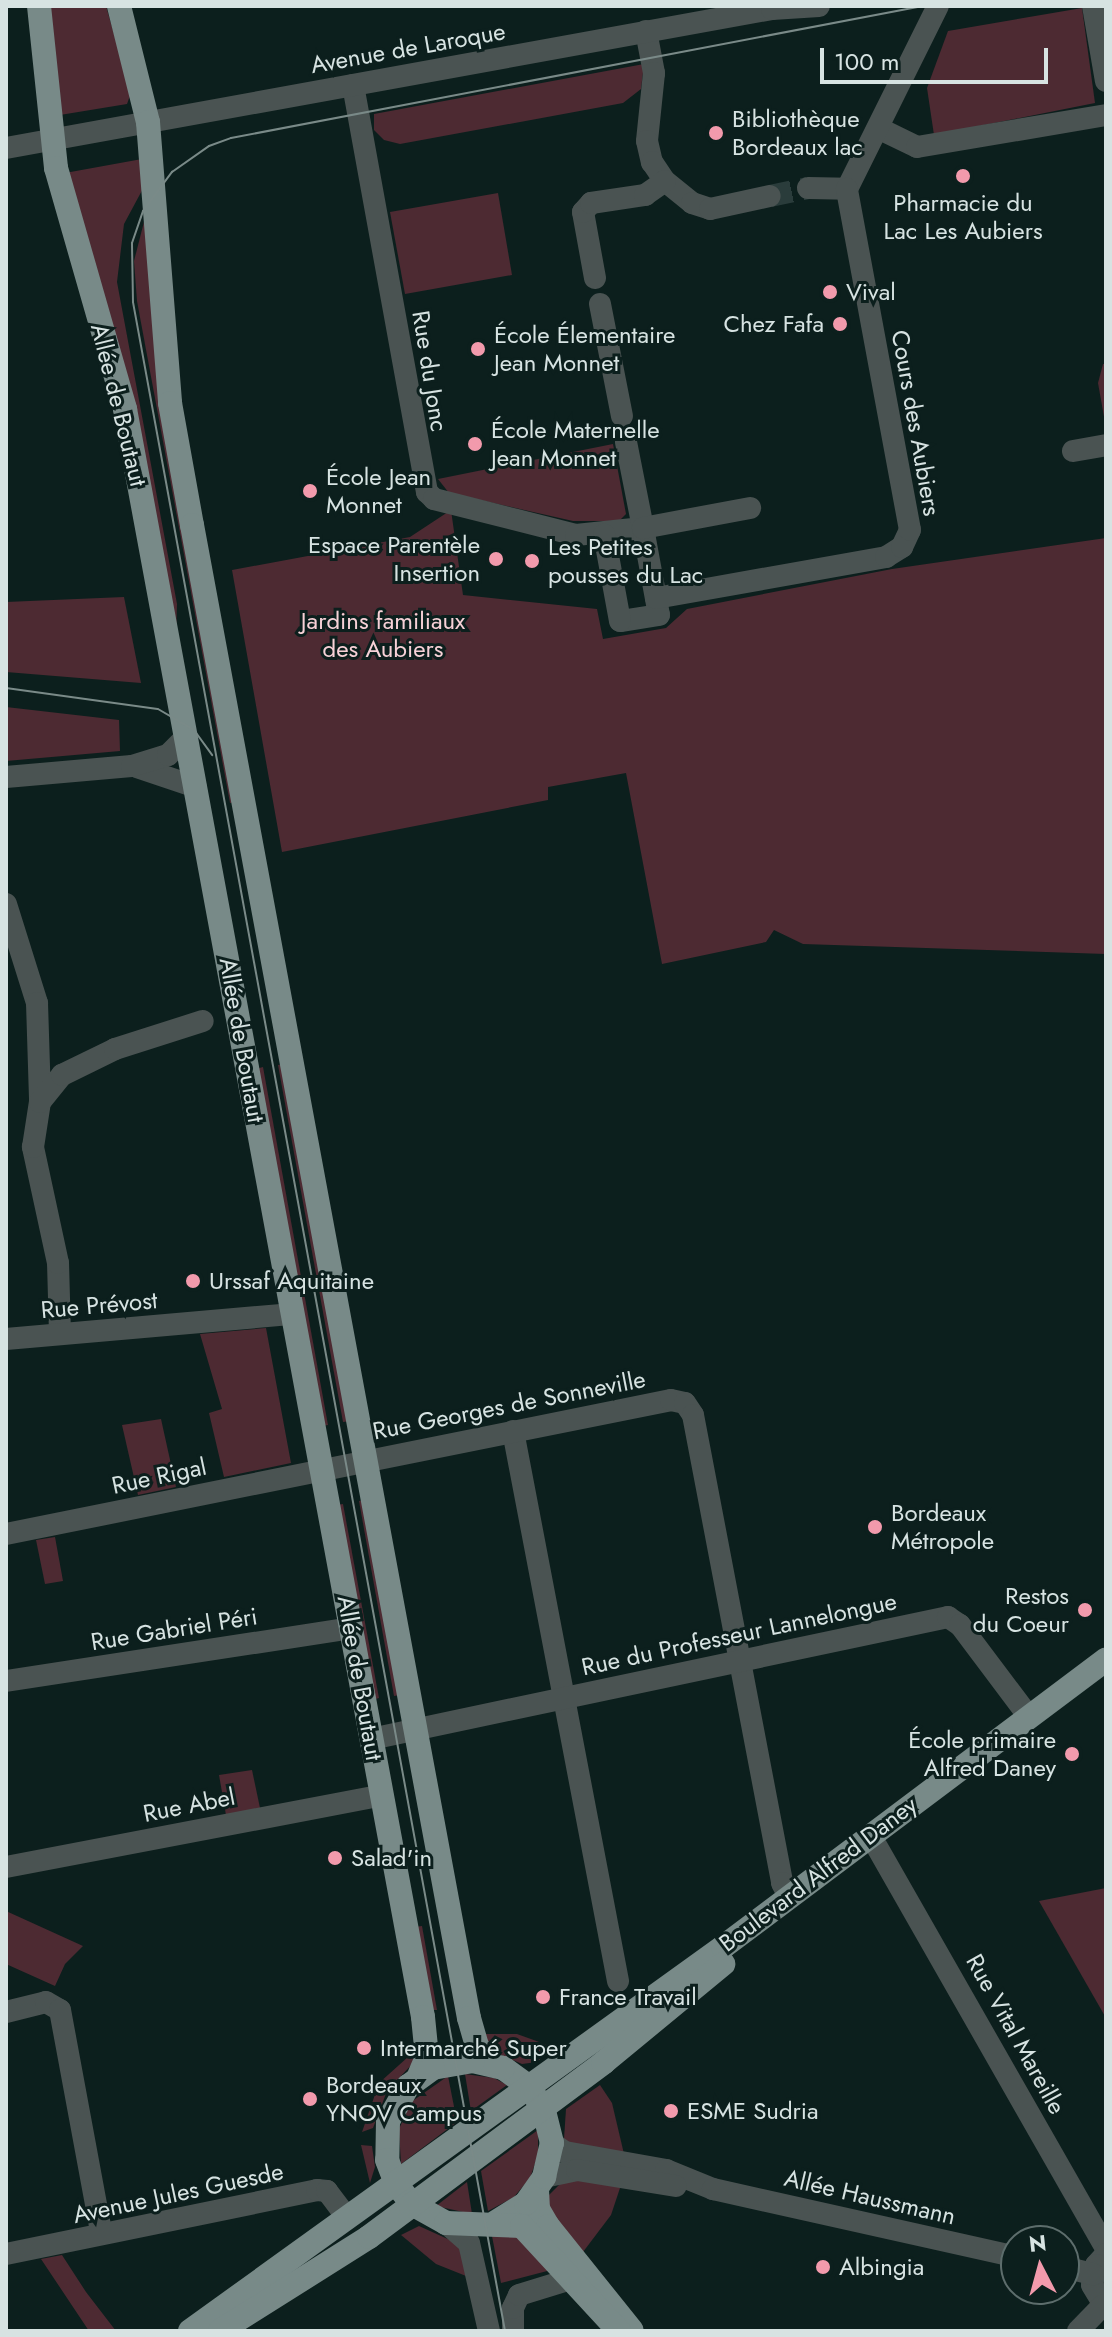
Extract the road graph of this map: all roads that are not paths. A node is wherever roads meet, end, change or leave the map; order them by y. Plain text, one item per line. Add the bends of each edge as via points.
1 (39, 6) edge
2 (119, 6) edge
3 (819, 6) edge
4 (938, 6) edge
5 (1093, 6) edge
6 (775, 7) edge
7 (646, 31) junction
8 (1106, 81) edge
9 (353, 85) junction
10 (1106, 115) edge
11 (148, 122) junction
12 (880, 129) junction
13 (51, 139) junction
14 (6, 148) edge
15 (665, 181) junction
16 (808, 188) tunnel mouth
17 (847, 189) junction
18 (770, 196) tunnel mouth
19 (595, 278) dead end
20 (600, 304) dead end
21 (622, 416) dead end
22 (626, 442) dead end
23 (1106, 445) edge
24 (1073, 451) dead end
25 (750, 508) dead end
26 (643, 528) junction
27 (604, 534) junction
28 (656, 598) junction
29 (186, 737) junction
30 (132, 766) junction
31 (6, 777) edge
32 (196, 787) junction
33 (6, 904) edge
34 (203, 1021) dead end
35 (40, 1102) junction
36 (293, 1314) junction
37 (60, 1334) junction
38 (6, 1339) edge
39 (520, 1430) junction
40 (366, 1460) junction
41 (322, 1468) junction
42 (6, 1534) edge
43 (351, 1628) junction
44 (1106, 1659) edge
45 (740, 1662) junction
46 (1106, 1676) edge
47 (6, 1681) edge
48 (570, 1698) junction
49 (1029, 1717) junction
50 (415, 1730) junction
51 (371, 1739) junction
52 (382, 1795) junction
53 (877, 1847) junction
54 (6, 1867) edge
55 (789, 1897) junction
56 (618, 1981) dead end
57 (6, 2012) edge
58 (489, 2063) junction
59 (418, 2078) junction
60 (528, 2086) junction
61 (543, 2108) junction
62 (552, 2143) junction
63 (396, 2184) junction
64 (541, 2184) junction
65 (713, 2189) junction
66 (412, 2204) junction
67 (347, 2218) junction
68 (496, 2222) junction
69 (446, 2223) junction
70 (101, 2232) junction
71 (1106, 2251) edge
72 (1000, 2253) edge
73 (6, 2254) edge
74 (1080, 2271) edge
75 (1093, 2274) junction
76 (568, 2280) junction
77 (1104, 2307) edge
78 (513, 2329) edge
79 (190, 2331) edge
80 (220, 2331) edge
81 (489, 2331) edge
82 (619, 2331) edge
83 (632, 2331) edge
84 (1078, 2331) edge

1 - 13 main road, Allée de Boutaut
2 - 11 main road, Allée de Boutaut
3 - 6 street, Avenue de Laroque
4 - 12 street
5 - 8 street
6 - 7 street, Avenue de Laroque
7 - 9 street, Avenue de Laroque
7 - 15 street via 654,73 647,141 652,162
9 - 11 street, Avenue de Laroque
9 - 27 street, Rue du Jonc via 427,492 434,499 576,535
10 - 12 street via 917,147
11 - 13 street, Avenue de Laroque
11 - 40 main road, Allée de Boutaut via 170,403
12 - 17 street
13 - 14 street, Avenue de Laroque
13 - 29 main road, Allée de Boutaut via 69,228 125,409
15 - 18 street via 692,203 710,209
15 - 19 street via 645,195 591,203 583,212
16 - 17 street
17 - 28 street, Cours des Aubiers via 910,530 902,547 886,557
20 - 21 street
22 - 26 street
23 - 24 street
25 - 26 street, Rue du Jonc
26 - 27 street, Rue du Jonc
26 - 28 street
27 - 28 street via 620,621 659,615
29 - 30 street via 168,755
29 - 32 main road, Allée de Boutaut
30 - 31 street
30 - 32 street
32 - 36 main road, Allée de Boutaut
33 - 35 street via 37,1003
34 - 35 street via 115,1049 62,1075
35 - 37 street via 33,1147 58,1263
36 - 37 street, Rue Prévost
36 - 41 main road, Allée de Boutaut
37 - 38 street, Rue Prévost
39 - 40 street, Rue Georges de Sonneville
39 - 45 street, Rue Georges de Sonneville via 671,1400 685,1403 693,1415
39 - 48 street
40 - 41 street, Rue Georges de Sonneville
40 - 50 main road, Allée de Boutaut
41 - 42 street, Rue Rigal
41 - 43 main road, Allée de Boutaut
43 - 47 street, Rue Gabriel Péri
43 - 51 main road, Allée de Boutaut
44 - 49 main road, Boulevard Alfred Daney
45 - 48 street, Rue du Professeur Lannelongue
45 - 49 street, Rue du Professeur Lannelongue via 948,1617 960,1625
45 - 55 street
46 - 53 main road, Boulevard Alfred Daney
48 - 50 street, Rue du Professeur Lannelongue
48 - 56 street via 605,1847 601,1887
49 - 55 main road, Boulevard Alfred Daney
50 - 51 street, Rue du Professeur Lannelongue
50 - 58 main road, Allée de Boutaut via 472,2035
51 - 52 main road, Allée de Boutaut
52 - 54 street, Rue Abel
52 - 59 main road, Allée de Boutaut via 424,2026 427,2057
53 - 61 main road, Boulevard Alfred Daney
53 - 71 street, Rue Vital Mareille
55 - 60 main road, Boulevard Alfred Daney
57 - 70 street via 46,2002 60,2010
58 - 59 main road via 451,2062
58 - 60 main road
59 - 63 main road via 393,2108 386,2134
60 - 61 main road
60 - 63 main road, Boulevard Alfred Daney
61 - 62 main road
61 - 66 main road, Boulevard Alfred Daney
62 - 64 main road
62 - 65 street, Allée Haussmann via 565,2152 666,2170
63 - 66 main road
63 - 67 main road, Boulevard Alfred Daney
64 - 65 street, Allée Haussmann via 577,2170
64 - 68 main road
64 - 83 main road via 538,2209 548,2226
65 - 72 street, Allée Haussmann
66 - 69 main road
66 - 80 main road, Boulevard Alfred Daney via 345,2254
67 - 70 street, Avenue Jules Guesde via 327,2191 317,2190
67 - 79 main road, Boulevard Alfred Daney
68 - 69 main road
68 - 76 main road via 522,2226
69 - 81 street via 469,2243
70 - 73 street, Avenue Jules Guesde
71 - 75 street
74 - 75 street
75 - 77 street
76 - 78 street via 519,2295
76 - 82 main road
77 - 84 street

